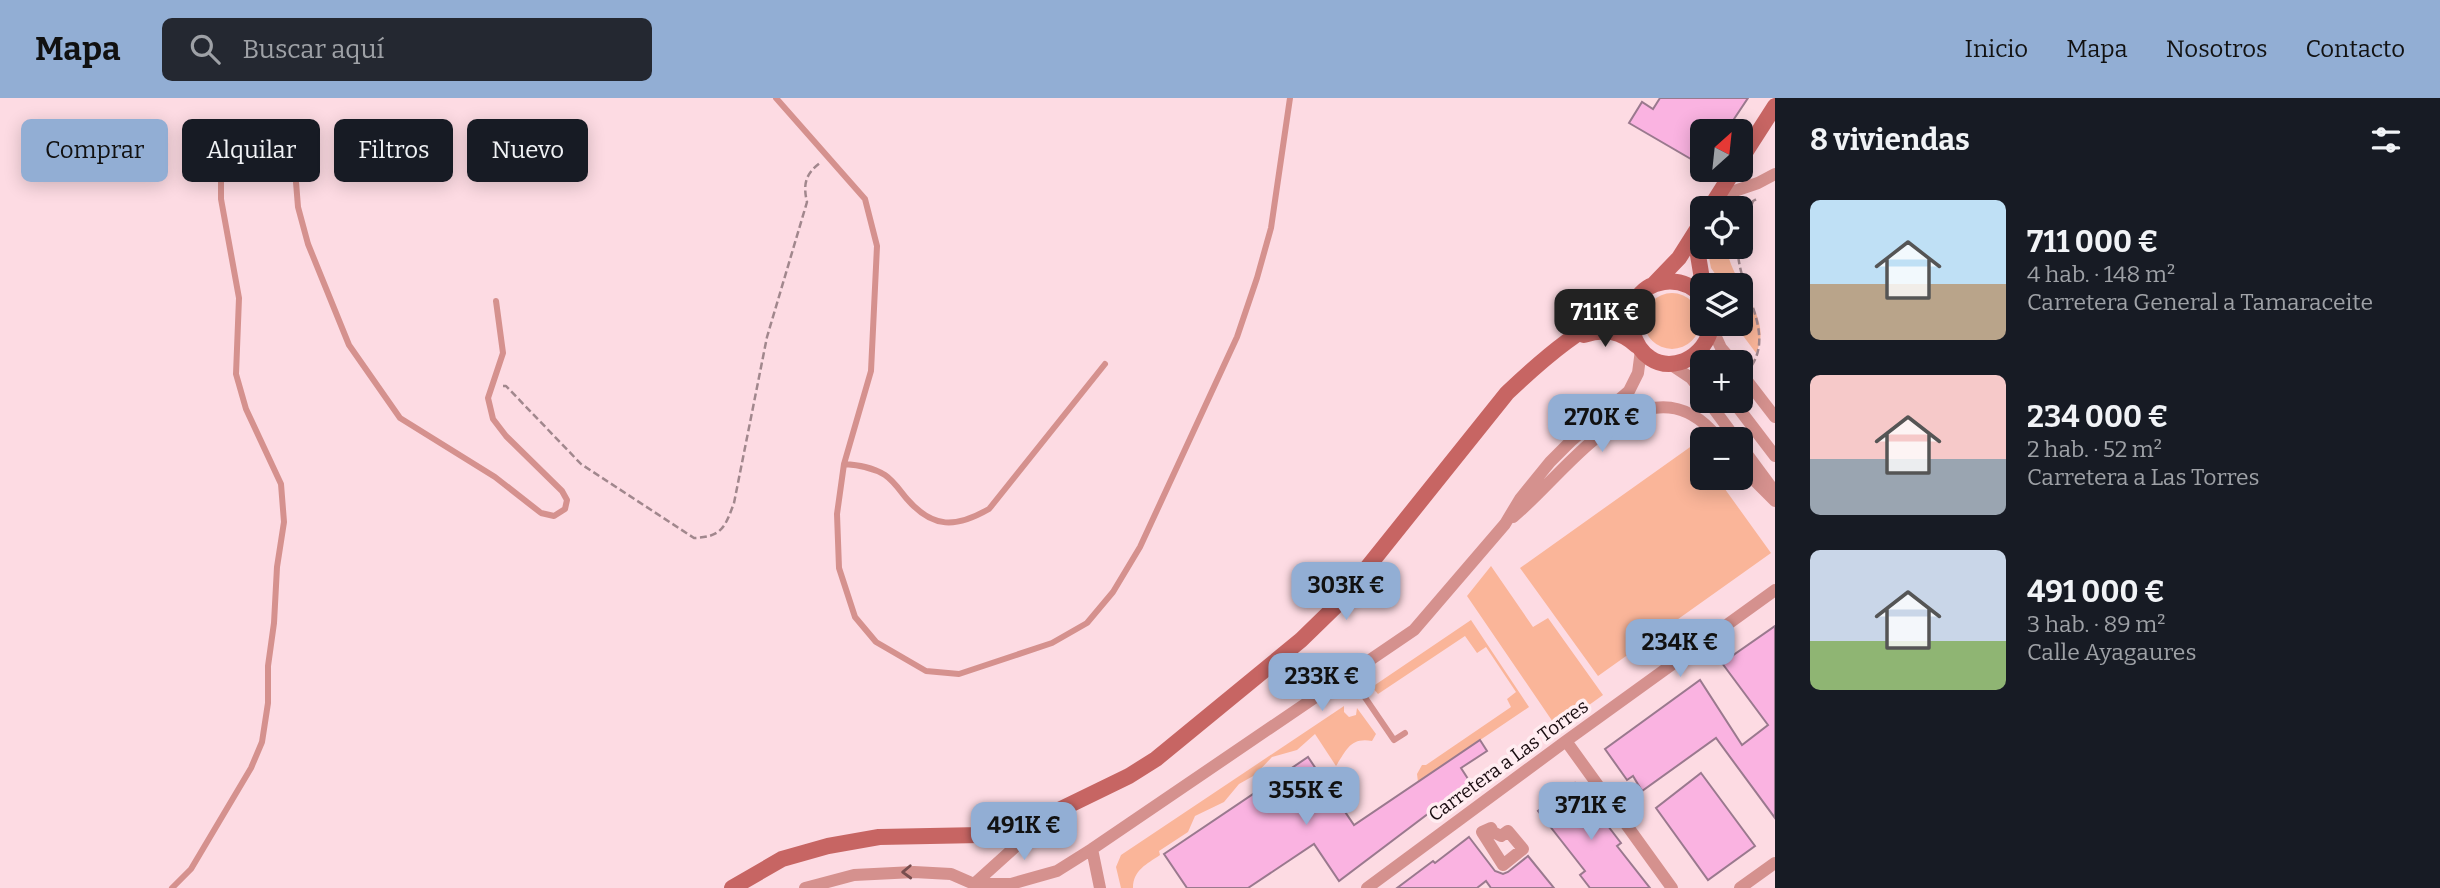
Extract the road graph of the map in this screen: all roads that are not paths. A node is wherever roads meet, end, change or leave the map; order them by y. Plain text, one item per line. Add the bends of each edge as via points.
1 (776, 98) edge
2 (1290, 98) edge
3 (1775, 106) edge
4 (1754, 139) edge
5 (1775, 174) edge
6 (1731, 196) edge
7 (1690, 241) edge
8 (1652, 286) junction
9 (1690, 287) edge
10 (496, 301) dead end
11 (1634, 305) junction
12 (1709, 336) edge
13 (1572, 340) junction
14 (1641, 350) junction
15 (1105, 364) dead end
16 (1670, 364) junction
17 (1690, 377) edge
18 (1753, 388) edge
19 (1742, 413) edge
20 (1775, 417) edge
21 (1707, 427) edge
22 (1775, 456) edge
23 (1753, 462) edge
24 (844, 464) junction
25 (1753, 479) edge
26 (1775, 492) edge
27 (1775, 501) edge
28 (1505, 524) junction
29 (1775, 590) edge
30 (1349, 674) junction
31 (1405, 733) dead end
32 (1566, 741) junction
33 (1051, 815) junction
34 (1092, 849) junction
35 (1775, 863) edge
36 (972, 886) edge
37 (172, 888) edge
38 (732, 888) edge
39 (805, 888) edge
40 (1100, 888) edge
41 (1367, 888) edge
42 (1672, 888) edge
43 (1740, 888) edge

1 - 24 lane via 864,198 877,246 871,371
2 - 24 lane via 1271,228 1237,337 1140,547 1113,592 1087,623 1052,643 959,674 926,671 876,642 855,617 839,568 837,514
3 - 4 main road
5 - 6 street
7 - 8 main road
8 - 9 main road via 1674,281
8 - 11 main road
10 - 37 lane via 503,353 488,398 493,419 562,491 565,509 554,516 541,513 495,477 400,418 356,356 308,244 298,207 294,142 283,132 268,128 249,134 232,152 221,175 221,200 239,298 236,374 246,408 281,484 284,522 262,742 191,869
11 - 13 main road via 1613,312
11 - 14 main road via 1631,326
12 - 16 main road via 1688,359
13 - 14 main road via 1609,331 1627,337
13 - 33 main road via 1507,393 1370,567 1301,640 1156,759
14 - 16 main road
14 - 28 street via 1638,373 1629,391 1550,462
15 - 24 lane via 989,509 968,521 939,522 917,510 887,476 867,466
16 - 17 street
18 - 20 street
19 - 22 street
21 - 28 street via 1685,412 1643,409 1587,445
23 - 26 street
25 - 27 street
28 - 30 street via 1414,630
29 - 32 street, Carretera a Las Torres
30 - 31 lane via 1394,740
30 - 34 street
32 - 41 street, Carretera a Las Torres
32 - 42 street
33 - 36 street
33 - 38 main road via 1002,833 879,838 828,846 782,859
34 - 36 street via 1057,871 1011,884
34 - 40 street
35 - 43 street
36 -> 39 street via 951,874 914,872 854,875

